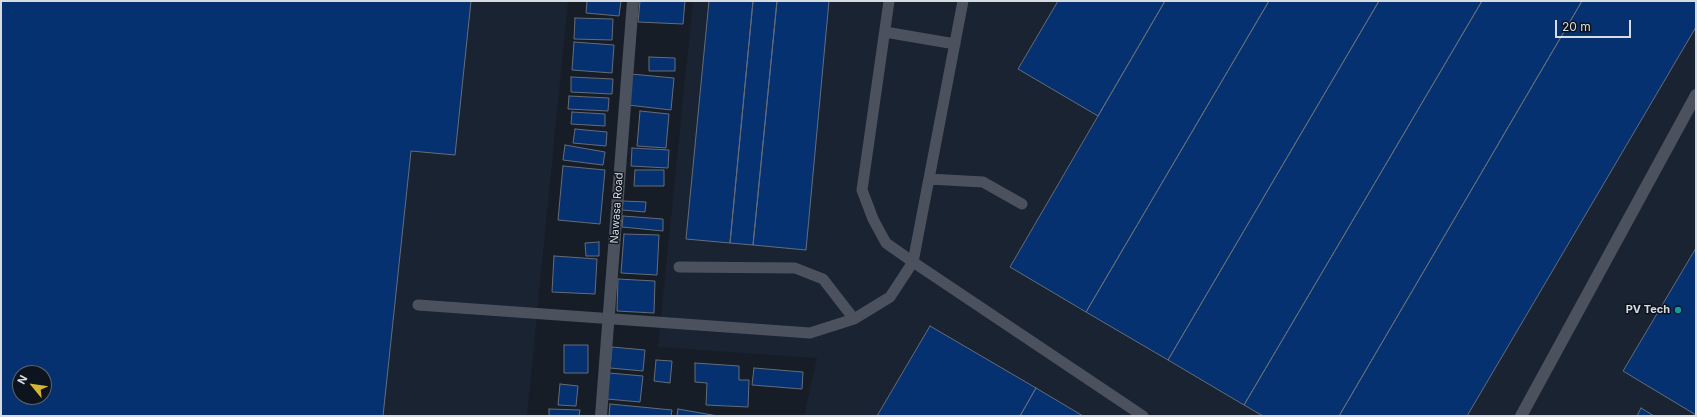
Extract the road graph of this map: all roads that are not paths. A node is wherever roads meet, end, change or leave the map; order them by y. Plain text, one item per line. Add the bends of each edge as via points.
1 (633, 1) edge
2 (889, 1) edge
3 (963, 1) edge
4 (885, 32) junction
5 (955, 44) junction
6 (1696, 95) edge
7 (929, 179) junction
8 (1022, 204) dead end
9 (913, 262) junction
10 (679, 266) dead end
11 (418, 305) dead end
12 (854, 319) junction
13 (601, 416) edge
14 (1143, 416) edge
15 (1521, 416) edge

1 - 13 street, Nawasa Road
2 - 4 lane
3 - 5 lane
4 - 5 lane
4 - 9 lane via 862,190 886,243
5 - 7 lane
6 - 15 street
7 - 8 lane via 983,182
7 - 9 lane
9 - 12 lane via 890,297
9 - 14 lane
10 - 12 lane via 795,268 823,278
11 - 12 lane via 810,333

